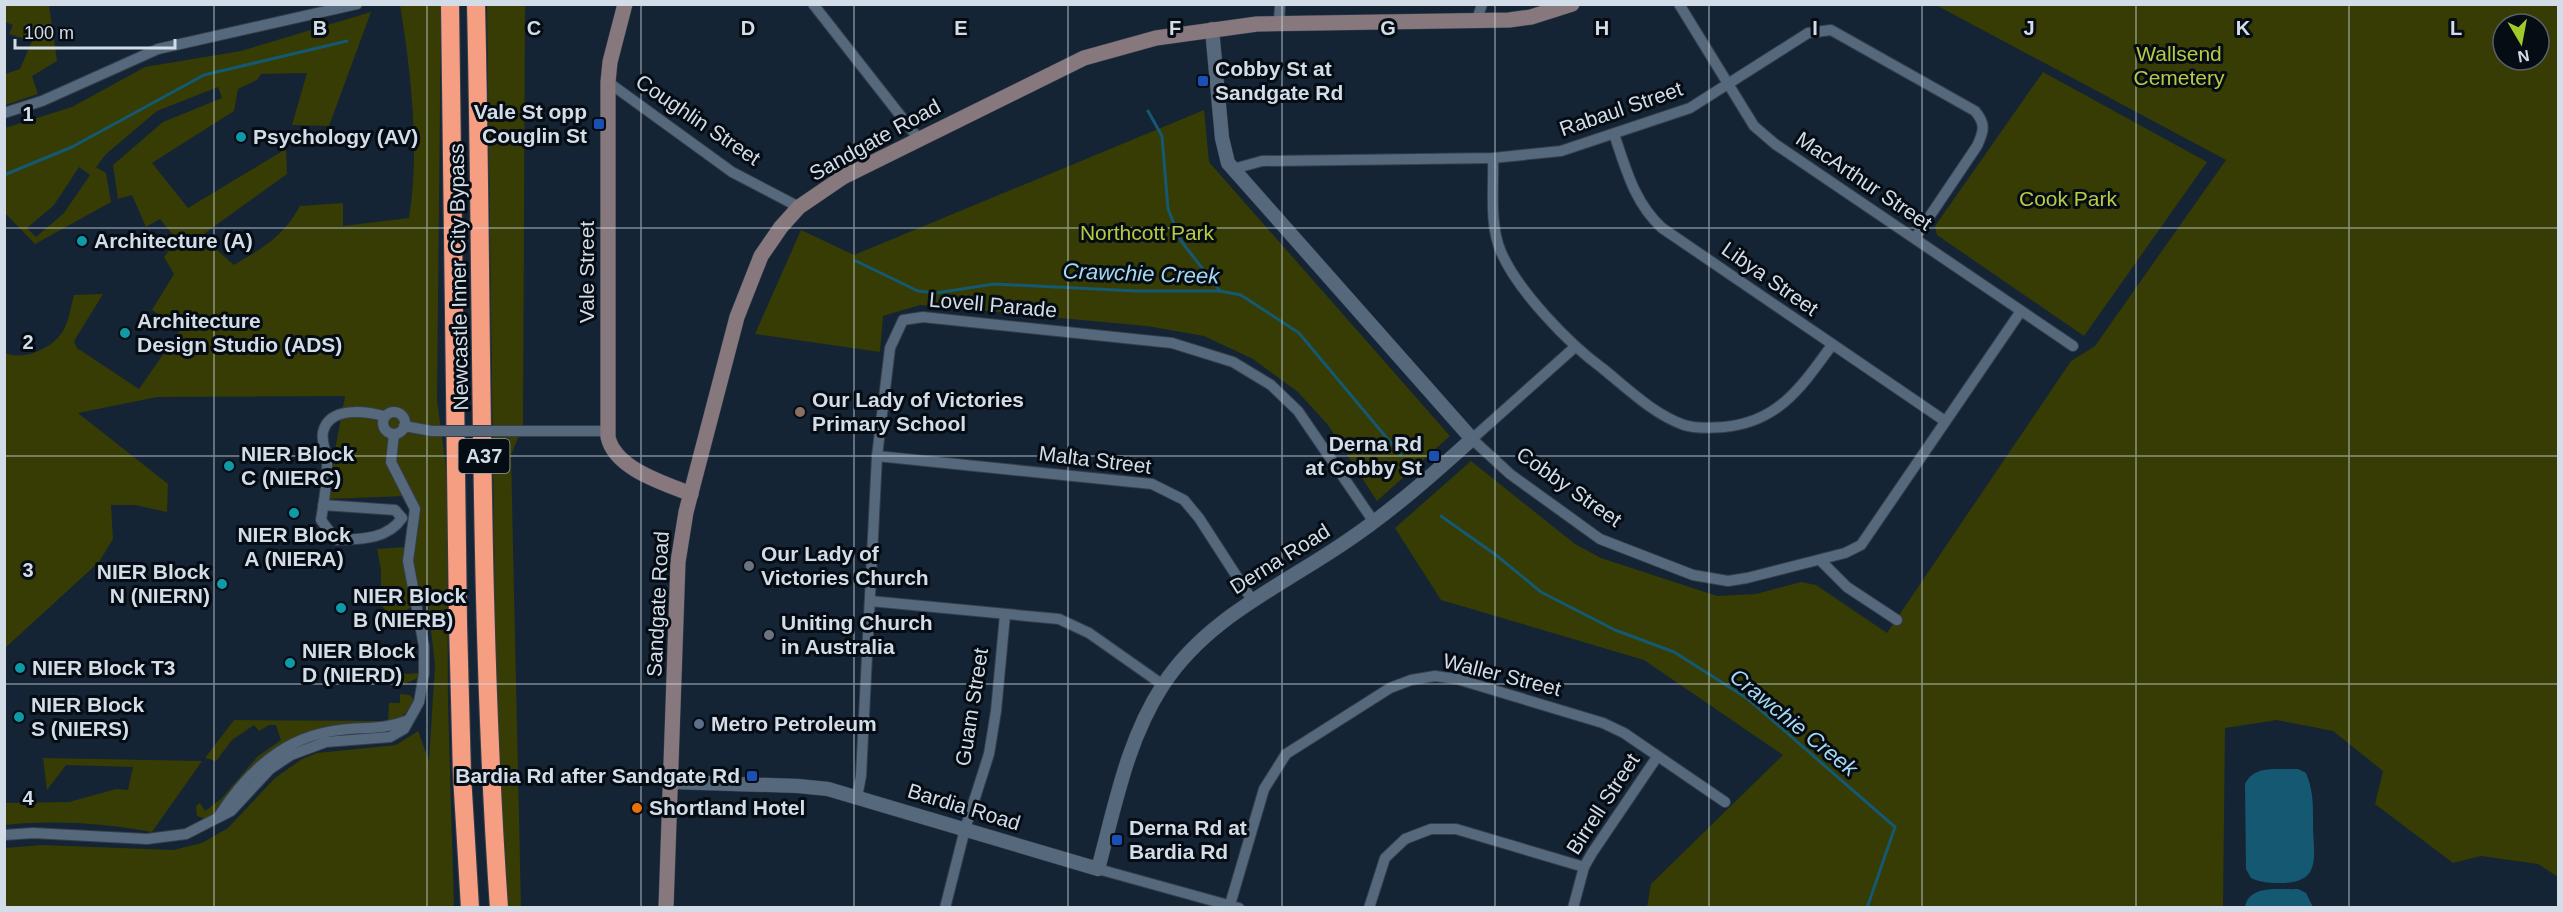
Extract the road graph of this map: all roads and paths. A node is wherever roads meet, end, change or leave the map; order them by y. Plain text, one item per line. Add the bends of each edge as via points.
1 (357, 4) edge
2 (450, 4) edge
3 (476, 4) edge
4 (625, 4) edge
5 (813, 4) edge
6 (1280, 4) edge
7 (1482, 4) edge
8 (1572, 4) edge
9 (1679, 4) edge
10 (1477, 20) junction
11 (1279, 24) junction
12 (1212, 29) junction
13 (608, 82) junction
14 (1727, 83) junction
15 (4, 113) edge
16 (1614, 134) junction
17 (918, 138) junction
18 (1493, 158) junction
19 (1233, 169) junction
20 (799, 207) junction
21 (1915, 238) junction
22 (2021, 311) junction
23 (1832, 345) junction
24 (2073, 346) dead end
25 (1575, 347) junction
26 (384, 416) junction
27 (1945, 421) junction
28 (404, 426) junction
29 (608, 431) junction
30 (394, 434) junction
31 (1472, 439) junction
32 (877, 456) junction
33 (691, 494) junction
34 (323, 505) junction
35 (1374, 522) junction
36 (1820, 560) junction
37 (1252, 600) junction
38 (870, 602) junction
39 (1005, 615) junction
40 (1897, 620) dead end
41 (1163, 685) junction
42 (410, 719) junction
43 (333, 736) junction
44 (1657, 757) junction
45 (671, 782) junction
46 (857, 797) junction
47 (1725, 802) dead end
48 (965, 829) junction
49 (4, 836) edge
50 (1584, 867) junction
51 (1098, 868) junction
52 (1233, 907) edge
53 (470, 908) edge
54 (499, 908) edge
55 (666, 908) edge
56 (945, 908) edge
57 (1369, 908) edge
58 (1573, 908) edge

1 - 15 street via 158,49 42,101
2 - 53 highway, Newcastle Inner City Bypass / A37 via 459,647
3 - 54 highway, Newcastle Inner City Bypass / A37 via 486,620
4 - 13 main road, Vale Street
5 - 17 street
6 - 11 street
7 - 10 street
8 - 10 main road, Sandgate Road via 1531,16
9 - 14 street, MacArthur Street
10 - 11 main road, Sandgate Road
11 - 12 main road, Sandgate Road
12 - 17 main road, Sandgate Road via 1156,38 1084,58
12 - 19 street, Cobby Street via 1222,138
13 - 20 street, Coughlin Street via 732,172
13 - 29 main road, Vale Street
14 - 16 street, Rabaul Street via 1690,108
14 - 21 street, MacArthur Street via 1754,126 1774,144
14 - 21 street, Rabaul Street via 1808,33 1831,30 1975,111 1985,129 1977,146
16 - 18 street, Rabaul Street via 1561,151
16 - 23 street, Libya Street via 1635,194 1648,215
17 - 20 main road, Sandgate Road via 843,177
18 - 19 street, Rabaul Street via 1262,160
18 - 25 street via 1494,217 1500,251 1514,276
19 - 31 street, Cobby Street
20 - 33 main road, Sandgate Road via 761,256 737,316
21 - 22 street, MacArthur Street
22 - 24 street, MacArthur Street
22 - 27 street, Cobby Street
23 - 25 street via 1801,388 1778,409 1740,426 1712,428 1685,425 1661,414
23 - 27 street, Libya Street
25 - 31 street, Derna Road
26 - 28 street via 397,412 404,419
26 - 30 street via 383,427
26 - 34 street via 359,411 329,421 323,432 327,459
27 - 36 street, Cobby Street via 1861,545
28 - 29 street, bridge via 432,431
28 - 30 street
29 - 33 main road, Vale Street via 611,448 625,462
30 - 42 street via 391,462 415,509 408,561 424,646 422,690
31 - 35 street, Derna Road
31 - 36 street, Cobby Street via 1510,474 1600,539 1693,575 1728,580
32 - 35 street, Lovell Parade via 890,348 903,320 923,317 1173,343 1233,362 1271,385 1312,429
32 - 37 street, Malta Street via 1152,484 1185,500
32 - 38 street, Lovell Parade
33 - 45 main road, Sandgate Road via 678,562
34 - 34 street via 321,520 336,540 369,539 395,529 402,518 395,510
35 - 37 street, Derna Road
36 - 40 street via 1847,587
37 - 41 street, Derna Road via 1195,645
38 - 39 street
38 - 46 street, Lovell Parade
39 - 41 street via 1059,619 1089,633
39 - 48 street, Guam Street via 989,754
41 - 51 street, Derna Road via 1136,735
42 - 43 street via 386,728
42 - 43 street via 404,729 390,737
43 - 49 street via 291,755 270,769 231,811 186,834 165,838 33,833
44 - 47 street, Waller Street
44 - 50 street, Birrell Street
44 - 52 street, Waller Street via 1603,723 1457,679 1436,676 1411,680 1390,688 1286,754 1264,789
45 - 46 street, Bardia Road via 815,787
45 - 55 main road, Sandgate Road
46 - 48 street, Bardia Road
48 - 51 street, Bardia Road
48 - 56 street, Guam Street
50 - 57 street via 1456,829 1431,829 1405,839 1385,858
50 - 58 street, Birrell Street
51 - 52 street, Bardia Road

